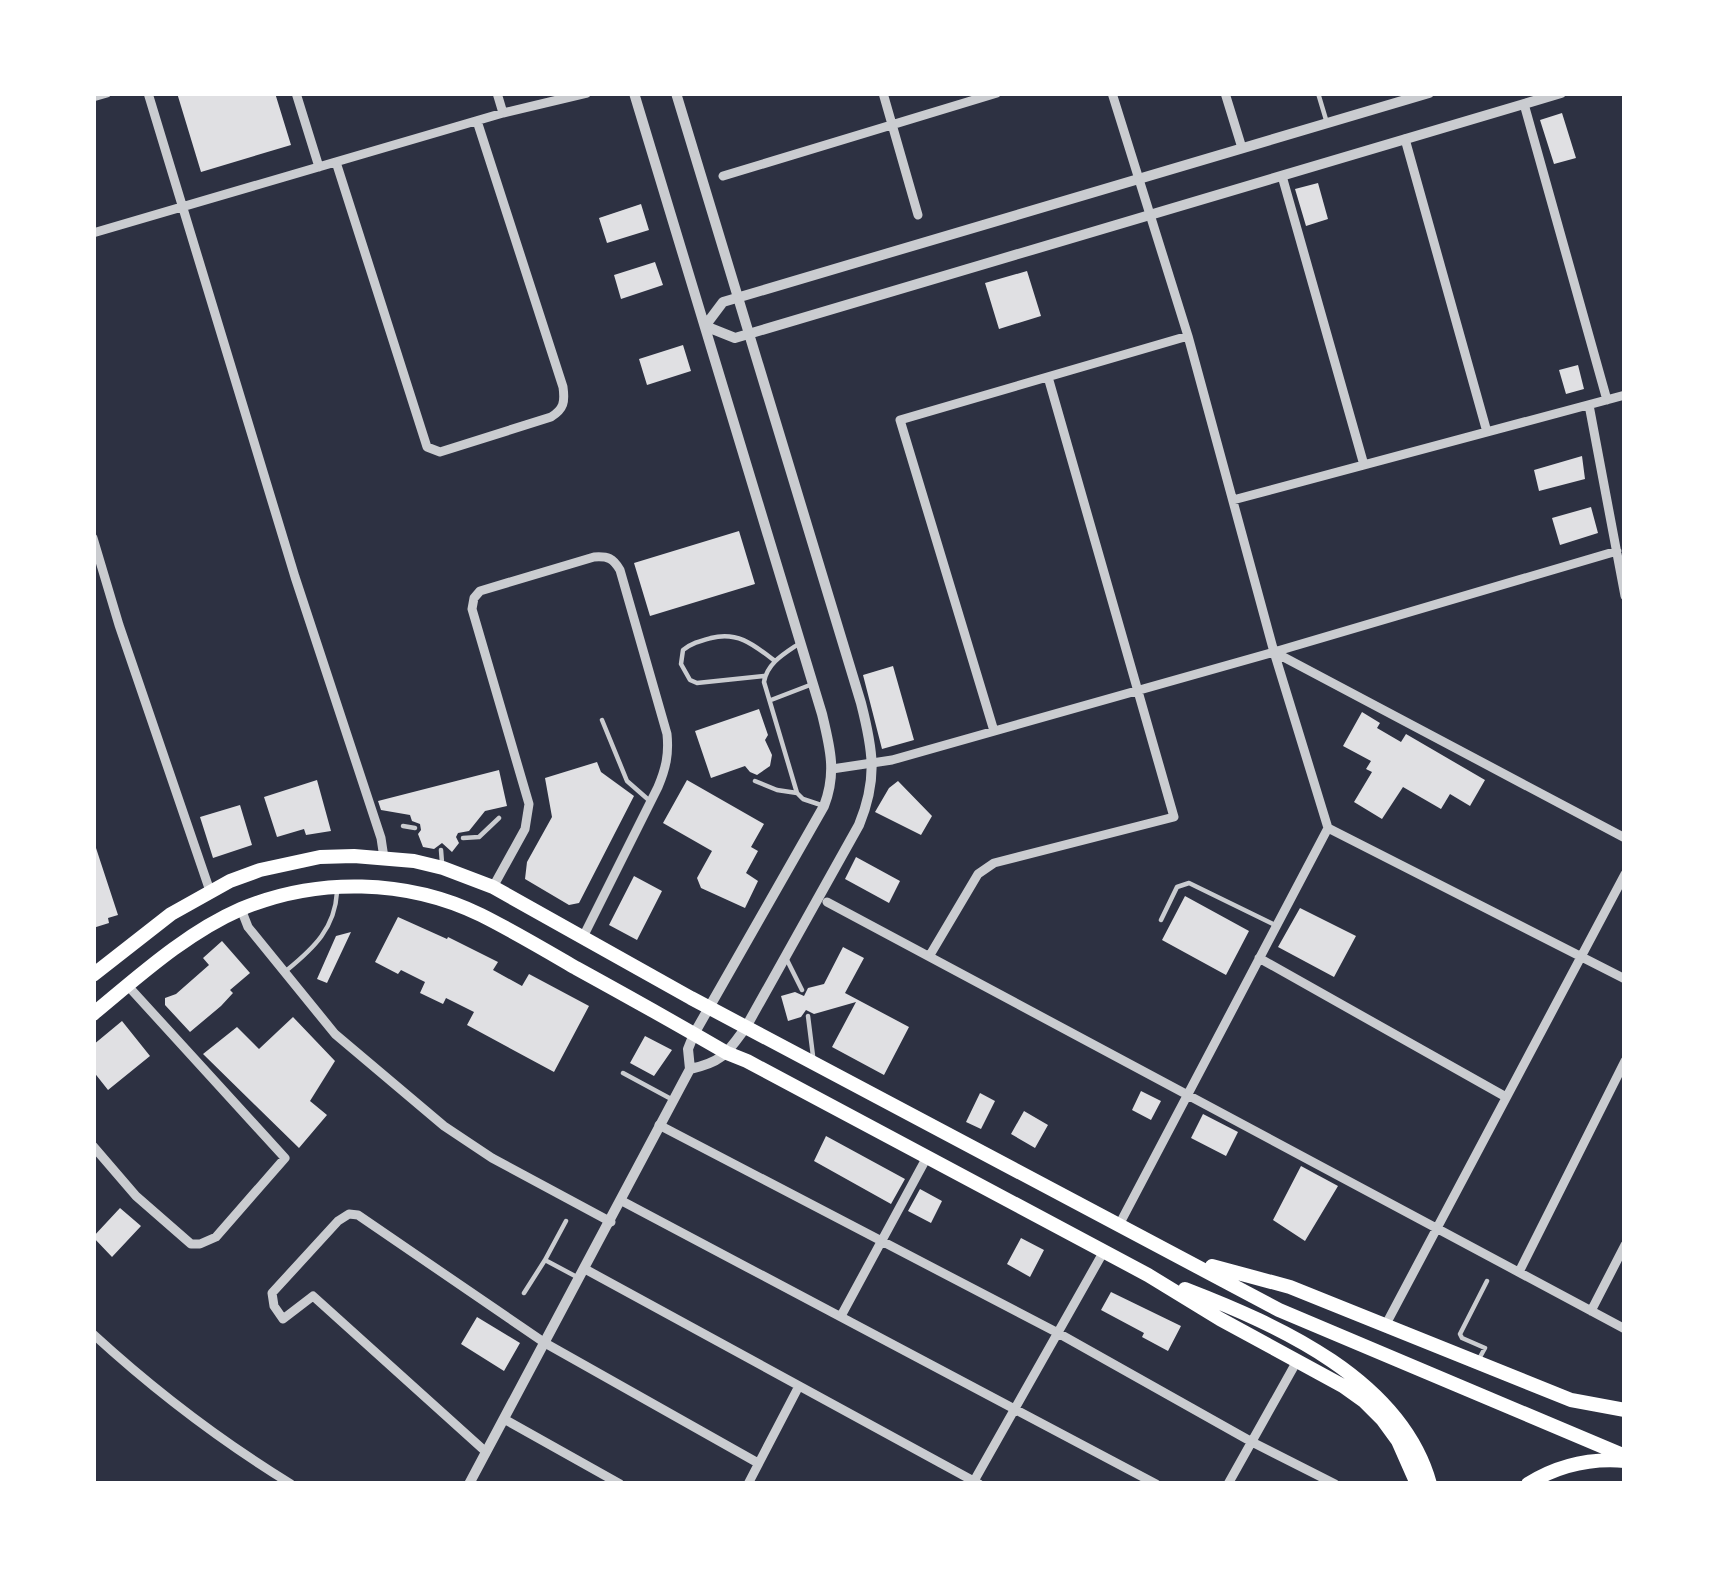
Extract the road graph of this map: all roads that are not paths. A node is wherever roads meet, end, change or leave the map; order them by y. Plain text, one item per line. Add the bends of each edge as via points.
1 (106, 93) edge
2 (148, 93) edge
3 (296, 93) edge
4 (496, 93) edge
5 (587, 93) edge
6 (634, 93) edge
7 (676, 93) edge
8 (883, 93) edge
9 (997, 93) edge
10 (1112, 93) edge
11 (1225, 93) edge
12 (1318, 93) edge
13 (1429, 93) edge
14 (1561, 93) edge
15 (1407, 96) edge
16 (93, 98) edge
17 (1524, 104) junction
18 (503, 113) junction
19 (477, 121) junction
20 (1327, 123) junction
21 (892, 125) junction
22 (1405, 140) junction
23 (1242, 148) junction
24 (336, 162) junction
25 (320, 167) junction
26 (723, 176) dead end
27 (1282, 176) junction
28 (1138, 179) junction
29 (182, 207) junction
30 (918, 215) dead end
31 (1149, 215) junction
32 (93, 233) edge
33 (738, 297) junction
34 (705, 326) junction
35 (749, 334) junction
36 (1188, 336) junction
37 (1048, 377) junction
38 (1625, 395) edge
39 (1607, 400) junction
40 (1589, 405) junction
41 (1487, 432) junction
42 (1364, 465) junction
43 (1233, 500) junction
44 (93, 538) edge
45 (1617, 551) junction
46 (1625, 596) edge
47 (800, 642) junction
48 (1274, 652) junction
49 (775, 661) junction
50 (764, 676) junction
51 (813, 684) junction
52 (1137, 691) junction
53 (770, 700) junction
54 (602, 720) dead end
55 (994, 731) junction
56 (873, 765) junction
57 (832, 769) junction
58 (755, 781) dead end
59 (797, 793) junction
60 (651, 802) junction
61 (824, 806) junction
62 (499, 818) dead end
63 (403, 826) dead end
64 (415, 828) dead end
65 (1328, 828) junction
66 (464, 838) dead end
67 (1625, 838) edge
68 (441, 850) dead end
69 (384, 858) junction
70 (442, 868) junction
71 (1625, 874) edge
72 (338, 886) junction
73 (493, 887) junction
74 (210, 891) junction
75 (827, 902) dead end
76 (241, 909) junction
77 (1161, 920) dead end
78 (1275, 925) junction
79 (583, 937) junction
80 (930, 955) junction
81 (1581, 957) junction
82 (786, 958) junction
83 (1258, 958) junction
84 (285, 972) junction
85 (93, 975) edge
86 (1625, 979) edge
87 (128, 986) junction
88 (802, 990) dead end
89 (711, 1007) junction
90 (93, 1014) edge
91 (808, 1016) dead end
92 (746, 1027) junction
93 (694, 1034) junction
94 (727, 1053) junction
95 (813, 1061) junction
96 (1625, 1061) edge
97 (690, 1069) junction
98 (623, 1073) dead end
99 (1187, 1093) junction
100 (1506, 1097) junction
101 (673, 1100) junction
102 (659, 1125) junction
103 (93, 1146) edge
104 (927, 1157) junction
105 (622, 1201) junction
106 (566, 1221) dead end
107 (610, 1222) junction
108 (1119, 1225) junction
109 (1436, 1228) junction
110 (881, 1241) junction
111 (1625, 1245) edge
112 (1162, 1248) junction
113 (1104, 1251) junction
114 (545, 1260) junction
115 (1519, 1272) junction
116 (582, 1274) junction
117 (1148, 1275) junction
118 (1487, 1281) dead end
119 (524, 1293) dead end
120 (1591, 1311) junction
121 (841, 1316) junction
122 (1385, 1325) junction
123 (1625, 1329) edge
124 (1058, 1333) junction
125 (93, 1334) edge
126 (545, 1343) junction
127 (1298, 1361) junction
128 (1477, 1362) junction
129 (799, 1386) junction
130 (1016, 1408) junction
131 (1625, 1411) edge
132 (504, 1419) junction
133 (1252, 1442) junction
134 (486, 1452) junction
135 (1625, 1459) edge
136 (758, 1462) junction
137 (1424, 1480) edge
138 (975, 1483) edge
139 (291, 1484) edge
140 (469, 1484) edge
141 (620, 1484) edge
142 (748, 1484) edge
143 (1156, 1484) edge
144 (1228, 1484) edge
145 (1335, 1484) edge
146 (1528, 1484) edge

1 - 16 street
2 - 29 street
3 - 25 street
4 - 18 street
5 - 18 street
6 - 34 street
7 - 33 street
8 - 21 street
9 - 21 street
10 - 28 street
11 - 23 street
12 - 20 lane
13 - 15 street
14 - 17 street
15 - 20 street
17 - 22 street
17 - 39 street
18 - 19 street
19 - 24 street
19 - 24 street via 565,400 551,417 440,452 427,447
20 - 23 street
21 - 26 street
21 - 30 street
22 - 27 street
22 - 41 street
23 - 28 street
24 - 25 street
25 - 29 street
27 - 31 street
27 - 42 street
28 - 31 street
28 - 33 street
29 - 32 street
29 - 69 street
31 - 35 street
31 - 36 street
33 - 34 street via 723,302
33 - 35 street
34 - 35 street via 735,338
34 - 47 street
35 - 56 street
36 - 37 street
36 - 43 street
37 - 52 street
37 - 55 street via 900,420
38 - 39 street
39 - 40 street
40 - 41 street
40 - 45 street
41 - 42 street
42 - 43 street
43 - 48 street
44 - 74 street
45 - 46 street
45 - 48 street
47 - 49 lane
47 - 51 street
48 - 52 street
48 - 65 street
48 - 67 street
49 - 50 lane
49 - 50 lane via 738,636 683,650 681,664 697,683
50 - 53 lane
51 - 53 lane
51 - 57 street
52 - 55 street
52 - 80 street via 1174,817 994,863 978,874
53 - 59 lane
54 - 60 lane via 627,781
55 - 56 street
56 - 57 street
56 - 82 street via 859,825
57 - 61 street
58 - 59 lane
59 - 61 lane
60 - 73 street via 666,769 667,734 614,561 594,557 480,591 472,609 530,804
60 - 79 street
61 - 89 street
62 - 66 lane via 479,837
63 - 64 lane
65 - 78 street
65 - 81 street
68 - 70 lane
69 - 70 main road
69 - 74 main road via 289,862
70 - 73 main road
71 - 81 street
72 - 76 main road
72 - 84 lane via 332,922
72 - 93 main road via 409,891 479,914
73 - 79 main road
74 - 85 main road
75 - 80 street
76 - 84 street
76 - 87 main road
77 - 78 lane via 1178,887 1189,883
78 - 83 street
79 - 89 main road
80 - 99 street
81 - 86 street
81 - 100 street
82 - 88 lane
82 - 92 street
83 - 99 street
83 - 100 street
84 - 107 street via 335,1034 444,1126
87 - 90 main road
87 - 103 street via 285,1158 215,1237 190,1244
89 - 92 main road
89 - 93 street
91 - 95 lane
92 - 94 street
92 - 95 main road
93 - 94 main road
93 - 97 street
94 - 97 street
94 - 104 main road
95 - 108 main road
96 - 115 street
97 - 101 street
98 - 101 lane
99 - 108 street
99 - 109 street
100 - 109 street
101 - 102 street
102 - 105 street
102 - 110 street
104 - 110 street
104 - 113 main road
105 - 107 street
105 - 121 street
106 - 114 lane
107 - 116 street
108 - 112 main road
109 - 115 street
109 - 122 street
110 - 121 street
110 - 124 street
111 - 120 street
112 - 122 main road
112 - 135 main road via 1279,1310
113 - 117 main road
113 - 124 street
114 - 116 lane
114 - 119 lane
115 - 120 street
116 - 126 street
116 - 129 street
117 - 127 main road
117 - 137 main road via 1336,1363 1395,1417
118 - 128 lane via 1460,1334 1484,1348
120 - 123 street
121 - 130 street
122 - 128 main road
124 - 130 street
124 - 133 street
125 - 139 street
126 - 132 street
126 - 134 street via 358,1215 338,1221 272,1293 284,1319 313,1296
126 - 136 street
127 - 133 street
127 - 137 main road via 1364,1401
128 - 131 main road via 1571,1400
129 - 136 street
129 - 138 street
130 - 138 street
130 - 143 street
132 - 134 street
132 - 141 street
133 - 144 street
133 - 145 street
134 - 140 street
135 - 146 main road via 1580,1463
136 - 142 street

